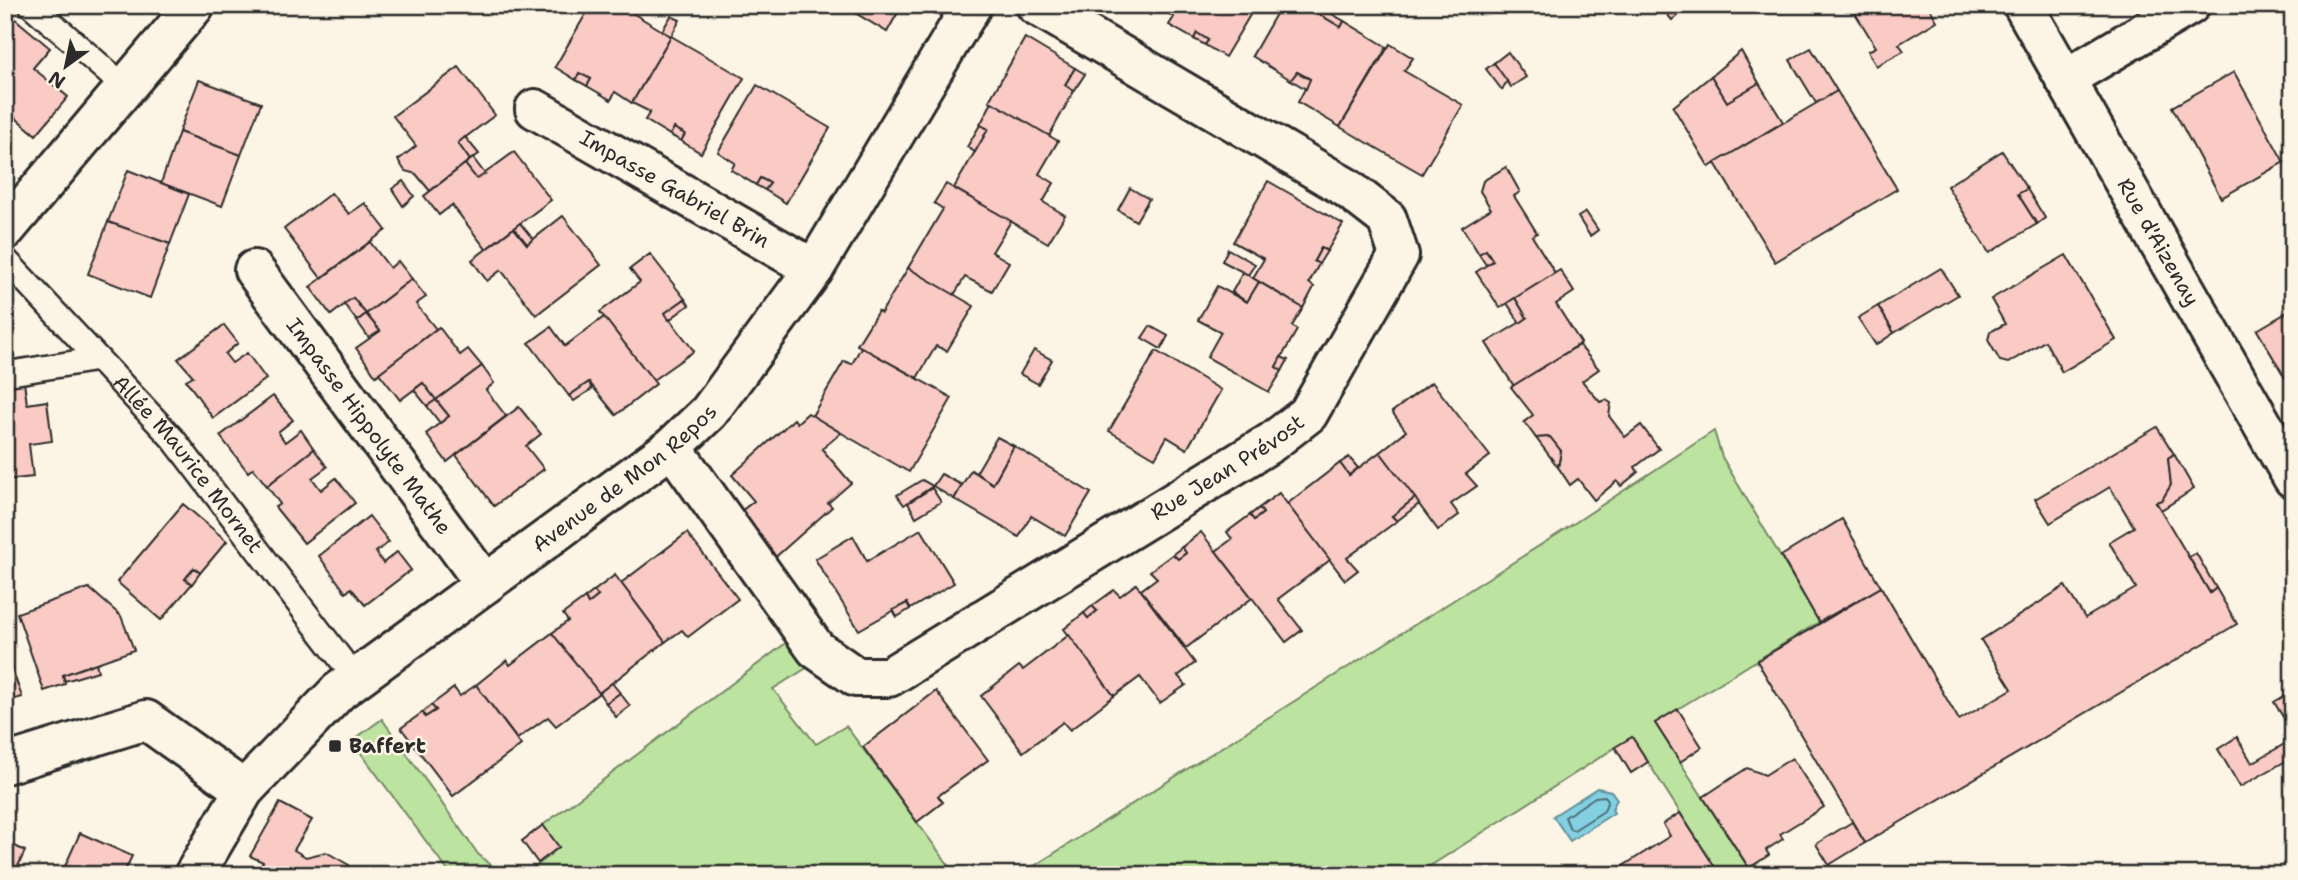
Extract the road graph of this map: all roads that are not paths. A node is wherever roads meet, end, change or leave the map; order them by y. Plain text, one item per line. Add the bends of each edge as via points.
1 (31, 5) edge
2 (195, 5) edge
3 (972, 5) edge
4 (1036, 5) edge
5 (2023, 5) edge
6 (2190, 5) edge
7 (2065, 79) junction
8 (127, 89) junction
9 (535, 109) dead end
10 (5, 230) edge
11 (5, 258) edge
12 (814, 269) junction
13 (254, 270) dead end
14 (98, 359) junction
15 (5, 374) edge
16 (672, 447) junction
17 (2293, 478) edge
18 (485, 584) junction
19 (356, 679) junction
20 (5, 764) edge
21 (244, 790) junction
22 (194, 875) edge

1 - 8 lane
2 - 8 street
3 - 12 street, Avenue de Mon Repos
4 - 16 street, Rue Jean Prévost via 1347,188 1387,219 1399,255 1308,414 1272,442 889,677 856,677 816,649
5 - 7 street, Rue d'Aizenay
6 - 7 street
7 - 17 street, Rue d'Aizenay
8 - 10 street
9 - 12 street, Impasse Gabriel Brin
11 - 14 lane, Allée Maurice Mornet
12 - 16 street, Avenue de Mon Repos via 709,412
13 - 18 street, Impasse Hippolyte Mathe
14 - 15 lane
14 - 19 lane, Allée Maurice Mornet via 174,440
16 - 18 street, Avenue de Mon Repos
18 - 19 street, Avenue de Mon Repos
19 - 21 street, Avenue de Mon Repos
20 - 21 street via 146,720
21 - 22 street, Avenue de Mon Repos

